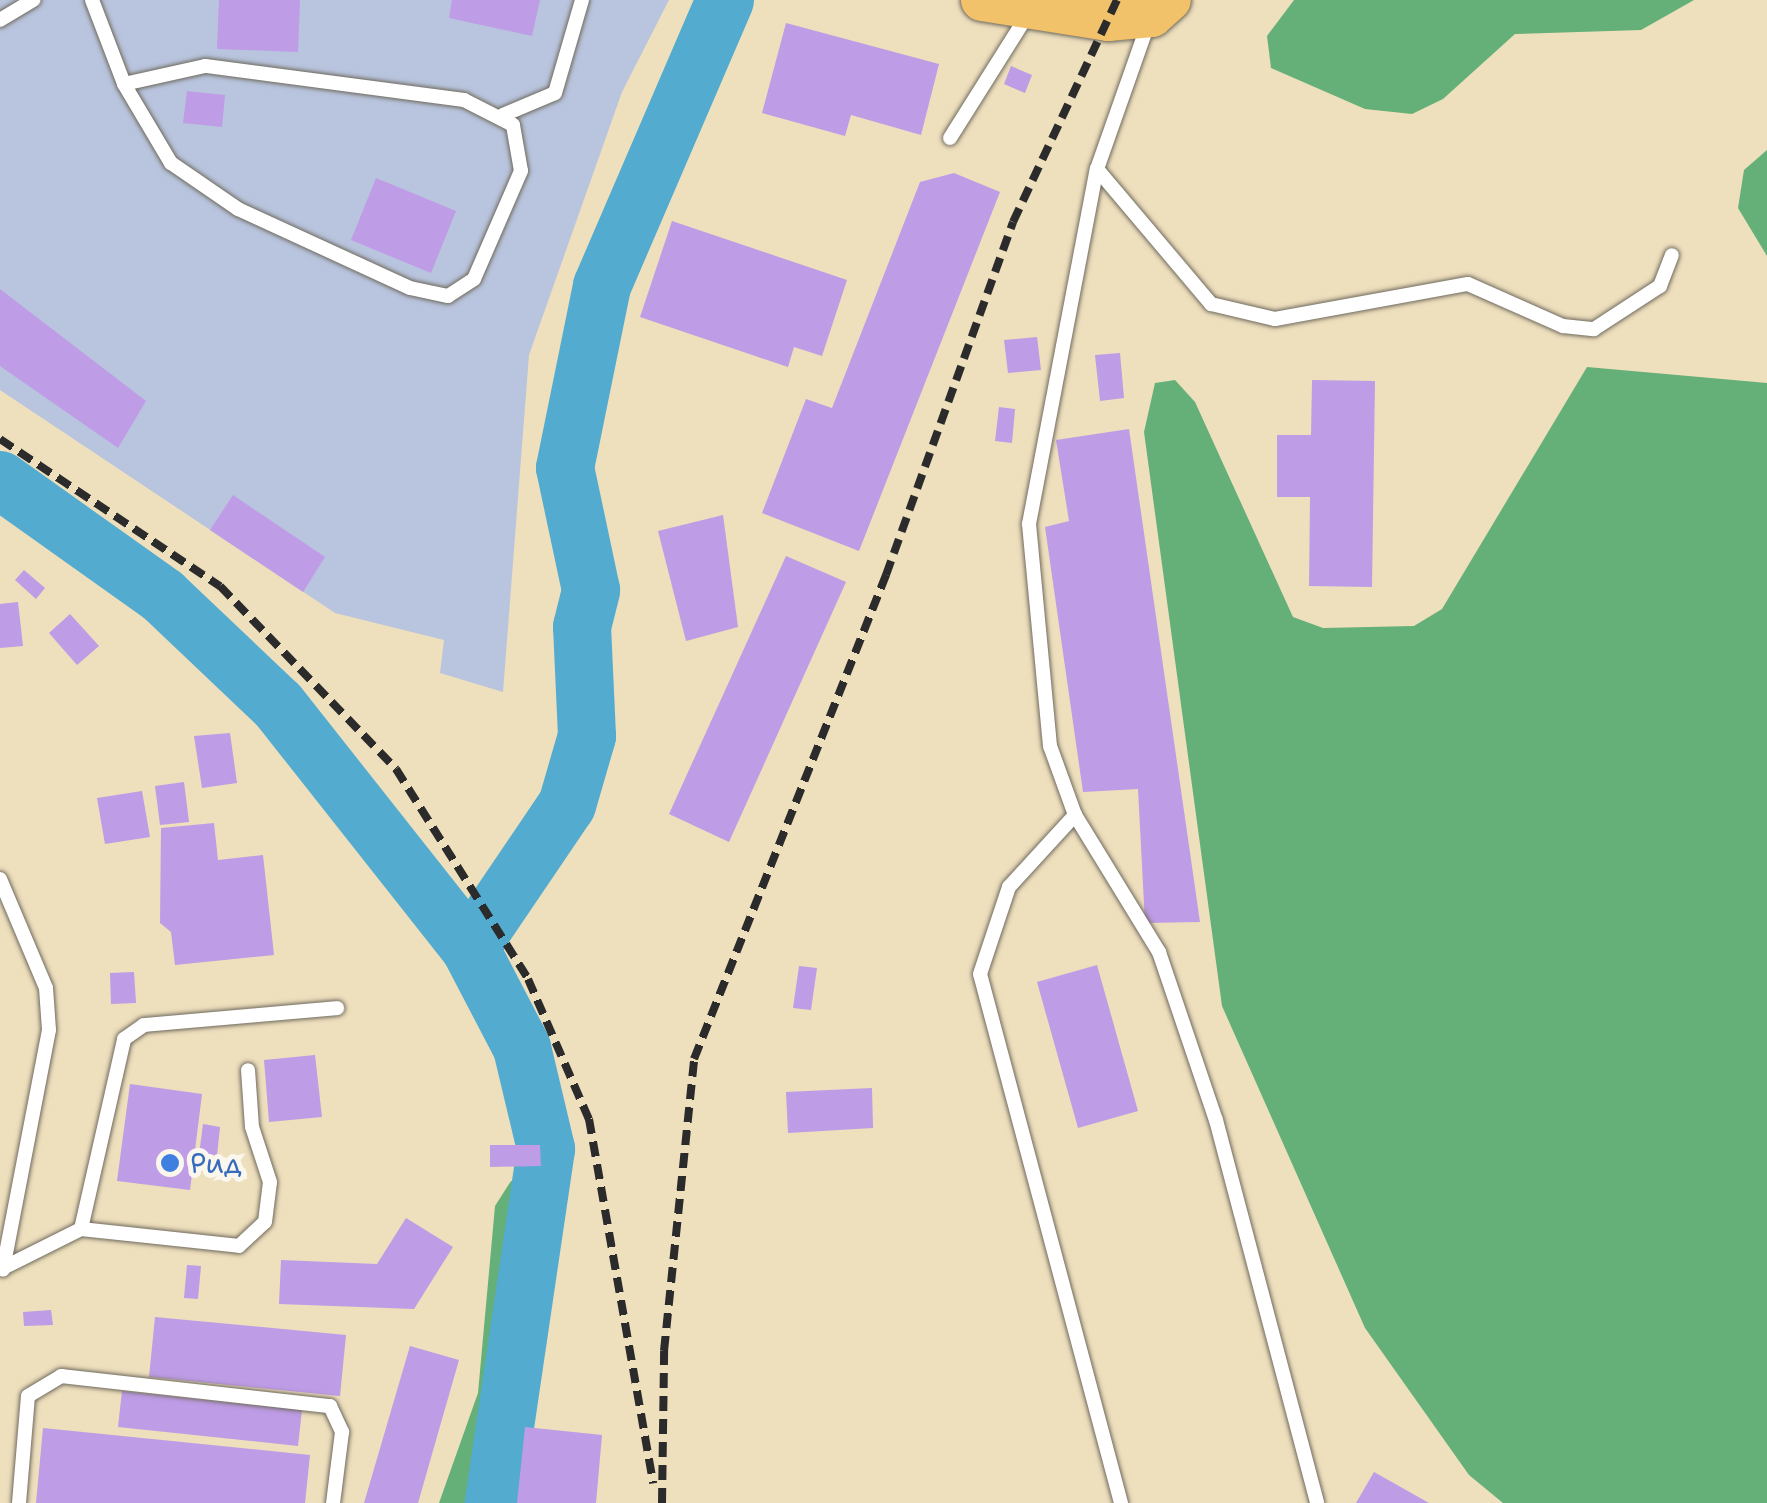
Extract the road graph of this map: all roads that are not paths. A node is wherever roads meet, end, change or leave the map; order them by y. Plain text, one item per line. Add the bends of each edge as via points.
1 (34, 0) edge
2 (92, 0) edge
3 (582, 0) edge
4 (982, 0) edge
5 (1049, 7) edge
6 (1161, 8) edge
7 (0, 20) edge
8 (124, 84) junction
9 (503, 115) junction
10 (950, 138) dead end
11 (1098, 169) junction
12 (1672, 255) dead end
13 (1075, 815) junction
14 (0, 879) edge
15 (337, 1008) dead end
16 (248, 1070) dead end
17 (81, 1228) junction
18 (2, 1271) edge
19 (19, 1503) edge
20 (333, 1503) edge
21 (1121, 1503) edge
22 (1317, 1503) edge

1 - 7 lane
2 - 8 lane
3 - 9 lane via 555,93
4 - 5 main road
5 - 6 main road
5 - 10 lane
6 - 11 lane
8 - 9 lane via 204,66 464,100
8 - 9 lane via 171,163 211,190 436,296 474,278 503,225 521,172 521,146
11 - 12 lane via 1211,304 1274,319 1468,284 1563,326 1594,330 1660,286
11 - 13 lane via 1029,524 1050,746
13 - 21 lane via 1010,886 980,974
13 - 22 lane via 1160,952 1216,1120
14 - 18 lane via 46,988 48,1030
15 - 17 lane via 144,1025 124,1039
16 - 17 lane via 252,1127 270,1182 265,1222 239,1246
17 - 18 lane
19 - 20 lane via 28,1396 61,1376 330,1406 342,1432

